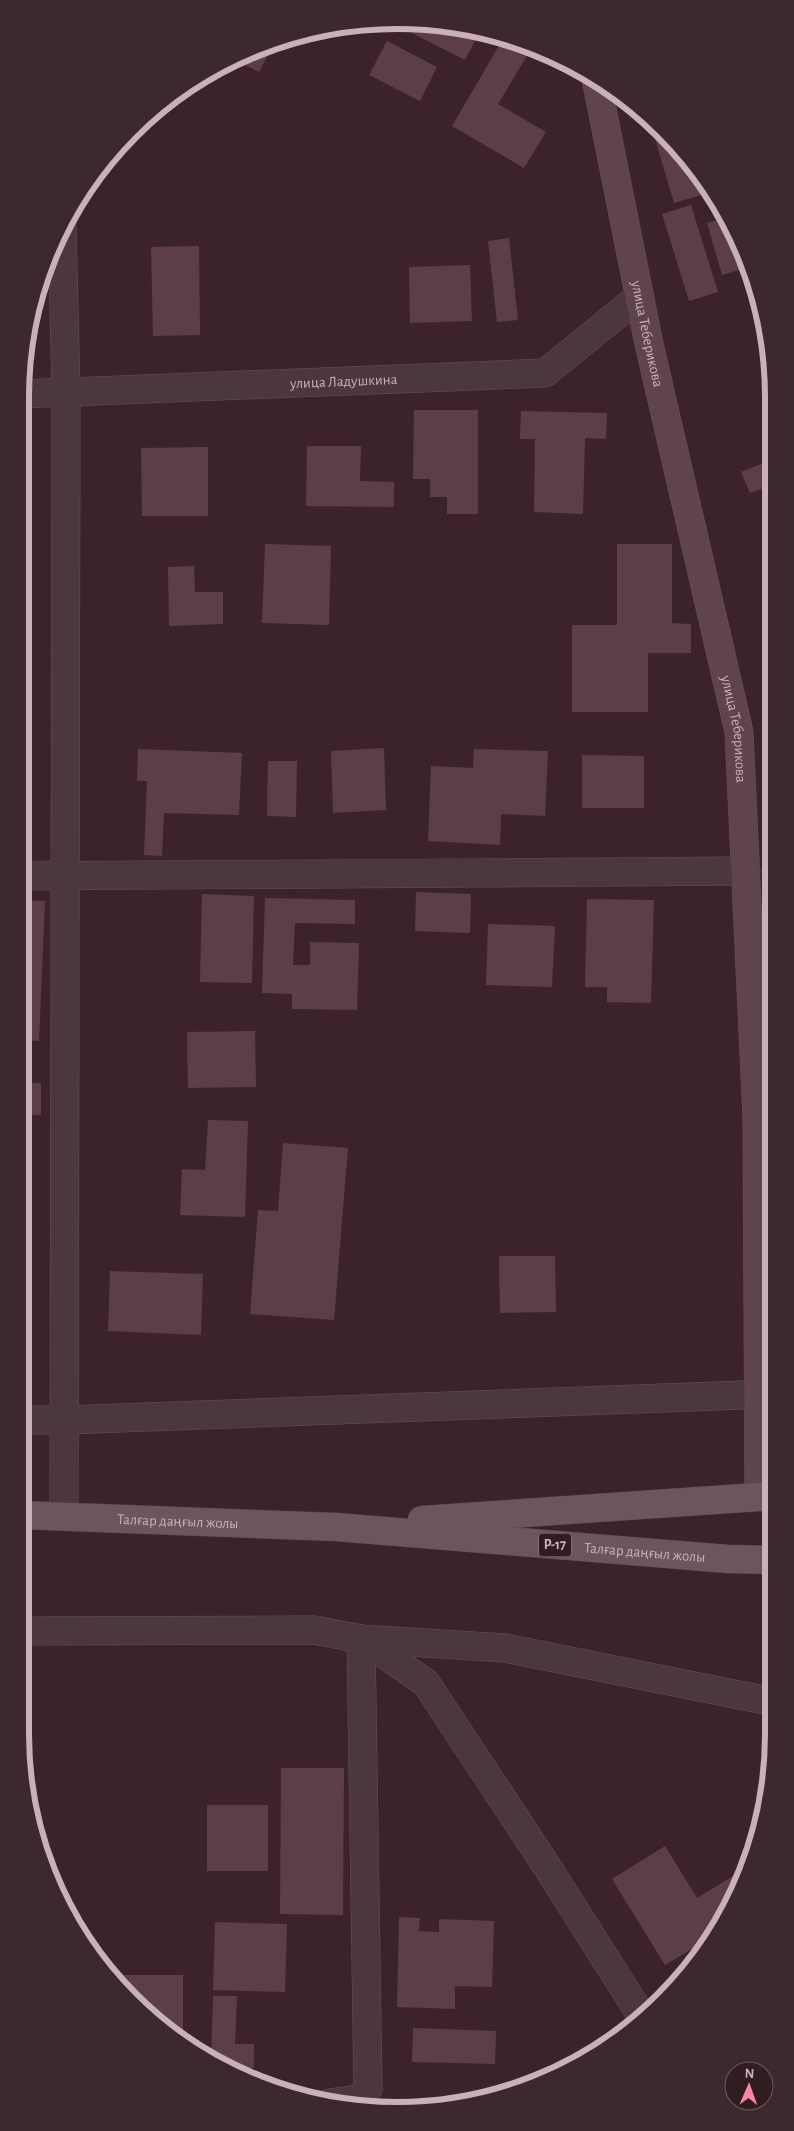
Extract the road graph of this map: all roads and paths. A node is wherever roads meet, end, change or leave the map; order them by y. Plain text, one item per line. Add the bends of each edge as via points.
1 (598, 88) edge
2 (62, 244) edge
3 (640, 296) junction
4 (66, 393) junction
5 (29, 394) edge
6 (746, 870) junction
7 (29, 876) edge
8 (65, 876) junction
9 (765, 1394) edge
10 (29, 1420) edge
11 (65, 1420) junction
12 (765, 1496) edge
13 (29, 1515) edge
14 (64, 1515) junction
15 (336, 1526) junction
16 (765, 1560) edge
17 (29, 1631) edge
18 (361, 1639) junction
19 (765, 1700) edge
20 (639, 2012) edge
21 (351, 2099) edge

1 - 3 street, улица Теберикова
2 - 4 street
3 - 4 street, улица Ладушкина via 545,373
3 - 6 street, улица Теберикова via 739,732
4 - 5 street, улица Ладушкина
4 - 8 street
6 - 8 street
6 - 9 street, улица Теберикова
7 - 8 street
8 - 11 street
9 - 11 street
10 - 11 street
11 - 14 street
12 - 15 main road, Талғар даңғыл жолы / P-17
13 - 14 main road, Талғар даңғыл жолы / P-17
14 - 15 main road, Талғар даңғыл жолы / P-17
15 - 16 main road, Талғар даңғыл жолы / P-17
17 - 18 street via 314,1630
18 - 19 street via 505,1648
18 - 20 street via 426,1683
18 - 21 street via 368,2089 358,2098

